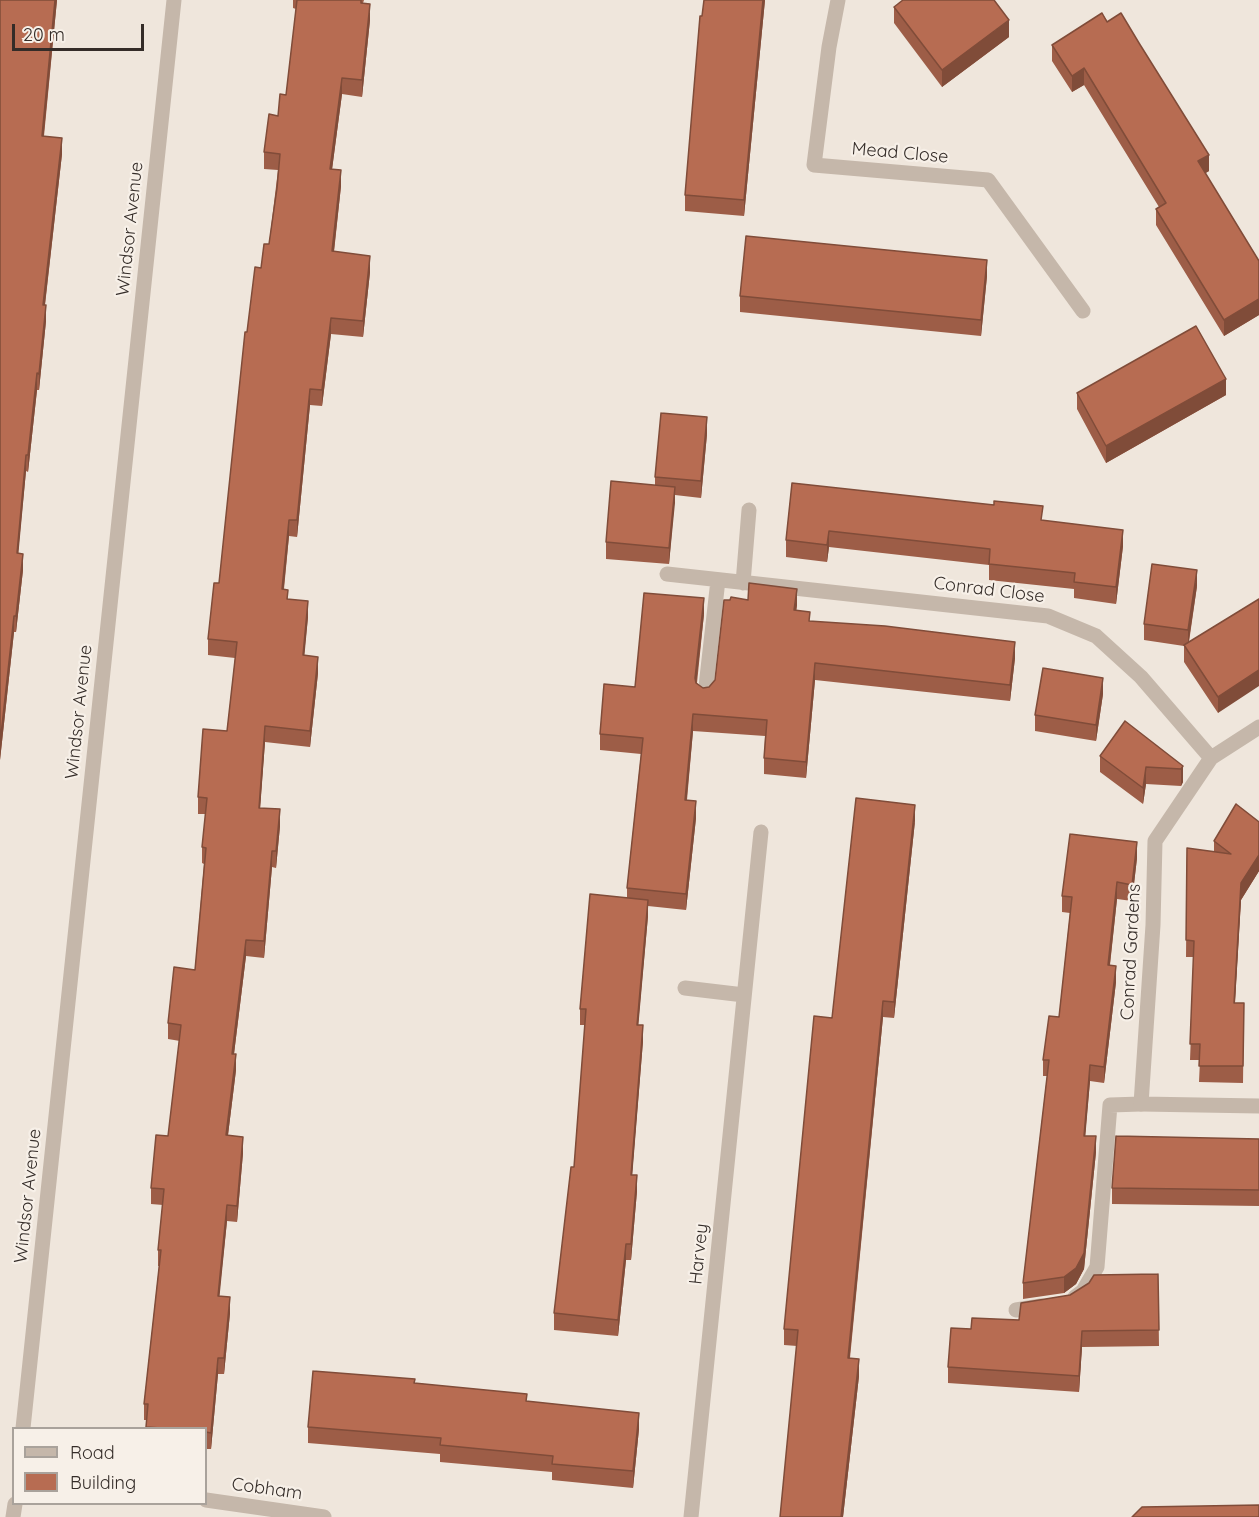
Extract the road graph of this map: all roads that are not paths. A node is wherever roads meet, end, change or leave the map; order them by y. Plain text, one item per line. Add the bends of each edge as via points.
1 (174, 0) edge
2 (838, 0) edge
3 (1083, 311) dead end
4 (749, 510) dead end
5 (667, 574) dead end
6 (718, 580) junction
7 (743, 583) junction
8 (705, 695) edge
9 (1259, 727) edge
10 (1211, 758) junction
11 (761, 832) dead end
12 (685, 988) dead end
13 (744, 995) junction
14 (1141, 1104) junction
15 (1259, 1106) edge
16 (1016, 1310) dead end
17 (23, 1427) edge
18 (207, 1500) edge
19 (324, 1517) edge
20 (691, 1517) edge

1 - 17 street, Windsor Avenue
2 - 3 street, Mead Close via 814,165 988,180
4 - 7 street
5 - 6 street, Conrad Close
6 - 7 street, Conrad Close
6 - 8 street
7 - 10 street, Conrad Close via 1048,616 1096,636 1141,677
9 - 10 street, Conrad Gardens
10 - 14 street, Conrad Gardens via 1155,841 1154,924
11 - 13 street, Harvey
12 - 13 street
13 - 20 street, Harvey
14 - 15 street
14 - 16 street via 1110,1105 1097,1267 1083,1291 1068,1302
18 - 19 street, Cobham

